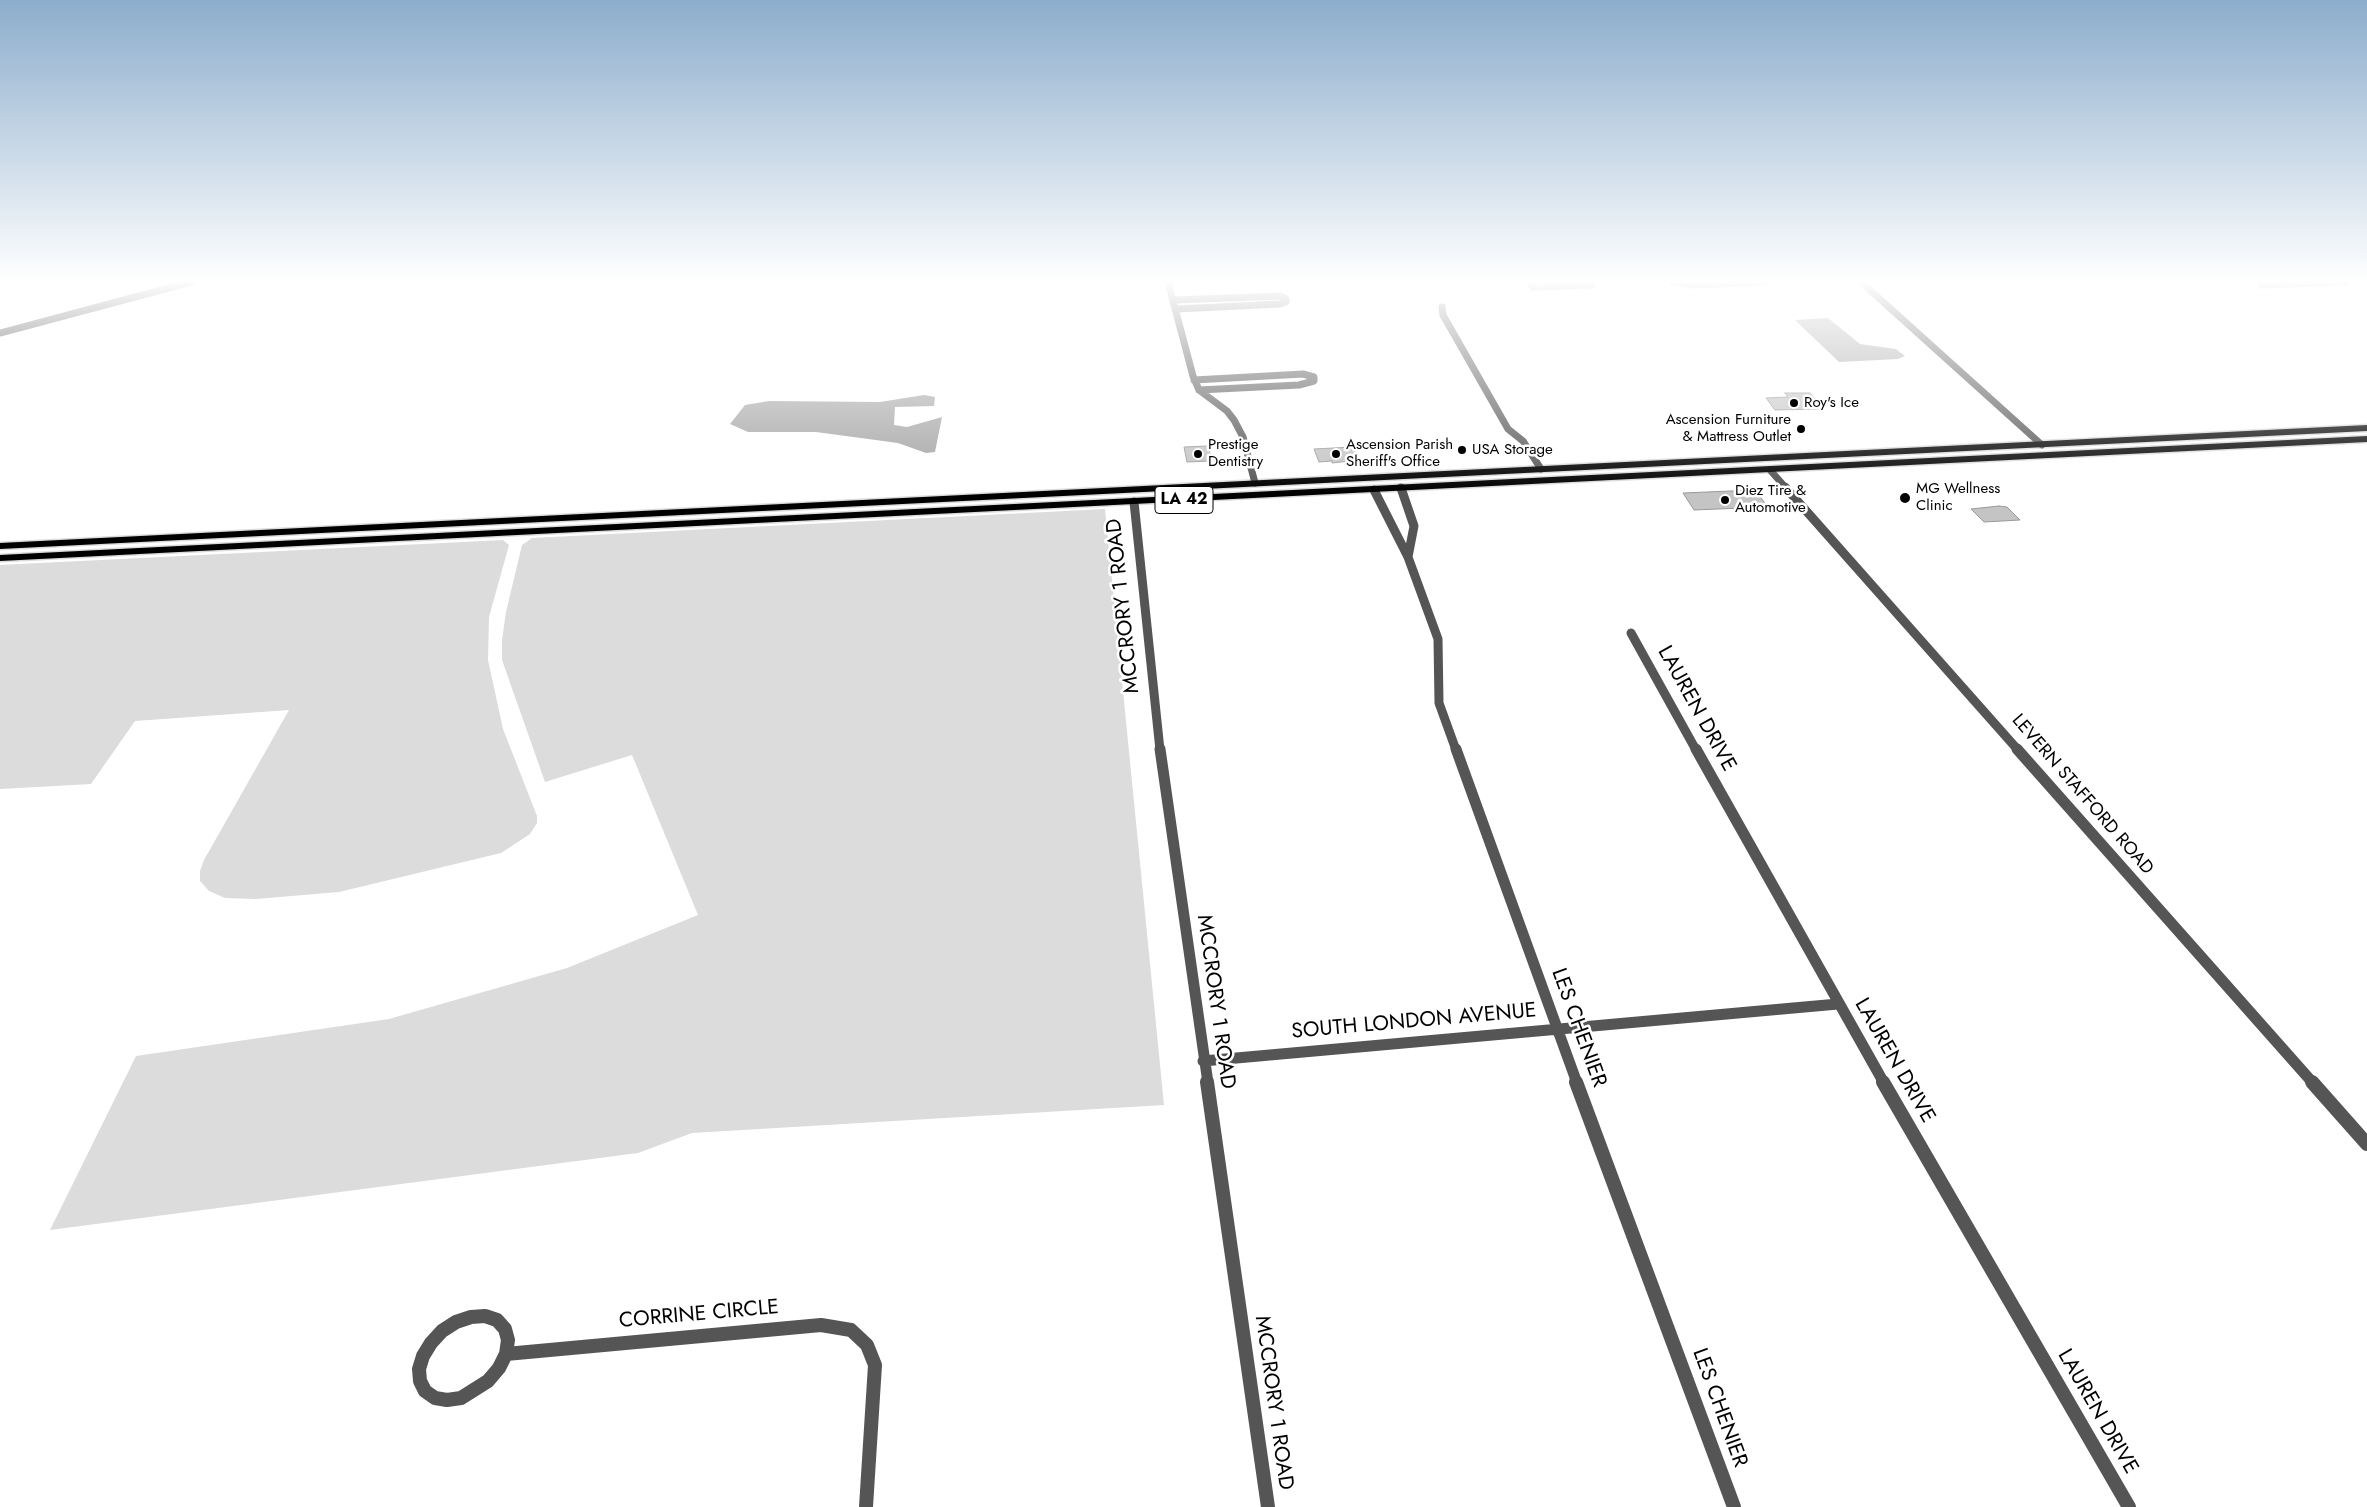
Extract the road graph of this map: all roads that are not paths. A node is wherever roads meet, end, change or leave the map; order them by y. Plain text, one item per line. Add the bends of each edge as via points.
1 (1187, 352) edge
2 (1463, 352) edge
3 (1939, 352) edge
4 (1194, 380) junction
5 (1199, 390) junction
6 (2367, 428) edge
7 (2367, 439) edge
8 (2042, 445) junction
9 (2004, 446) junction
10 (1833, 455) junction
11 (1939, 460) junction
12 (1586, 467) junction
13 (1541, 469) junction
14 (1770, 470) junction
15 (1465, 478) junction
16 (1255, 483) junction
17 (1455, 484) junction
18 (1401, 488) junction
19 (1374, 490) junction
20 (1056, 494) junction
21 (1134, 502) junction
22 (944, 512) junction
23 (0, 546) edge
24 (0, 558) edge
25 (1408, 558) junction
26 (1631, 633) dead end
27 (1838, 1004) junction
28 (1557, 1030) junction
29 (1203, 1061) junction
30 (2367, 1144) edge
31 (506, 1354) junction
32 (866, 1507) edge
33 (1268, 1507) edge
34 (1734, 1507) edge
35 (2129, 1507) edge

1 - 4 street
2 - 13 street via 1508,429 1523,441
3 - 8 street
4 - 5 street
4 - 5 street via 1303,374 1314,377 1314,381 1299,385
5 - 16 street via 1234,420
6 - 8 main road, LA 42
7 - 11 main road, LA 42
8 - 9 main road, LA 42
9 - 10 main road, LA 42
9 - 11 main road via 1990,454
10 - 12 main road, LA 42
10 - 14 main road via 1818,461 1773,465
11 - 14 main road, LA 42
12 - 13 main road, LA 42
12 - 15 main road via 1554,474
13 - 16 main road, LA 42
14 - 17 main road, LA 42
14 - 30 street, LEVERN STAFFORD ROAD
15 - 17 main road
15 - 19 main road via 1392,482
16 - 20 main road, LA 42
16 - 21 main road via 1223,490 1144,494
17 - 18 main road, LA 42
18 - 19 main road, LA 42
18 - 25 street via 1414,526
19 - 21 main road, LA 42
19 - 25 street, LES CHENIER
20 - 22 main road via 1037,502 984,505
20 - 23 main road, LA 42
21 - 22 main road, LA 42
21 - 29 street, MCCRORY 1 ROAD via 1157,728
22 - 24 main road, LA 42
25 - 28 street, LES CHENIER via 1438,639 1439,704
26 - 27 street, LAUREN DRIVE
27 - 28 street, SOUTH LONDON AVENUE
27 - 35 street, LAUREN DRIVE
28 - 29 street, SOUTH LONDON AVENUE
28 - 34 street, LES CHENIER
29 - 33 street, MCCRORY 1 ROAD
31 - 31 street via 508,1340 505,1329 497,1320 485,1316 471,1317 442,1331 431,1343 421,1362 420,1381 425,1391 435,1398 461,1398 488,1381 500,1368
31 - 32 street, CORRINE CIRCLE via 821,1325 851,1330 867,1345 875,1365

